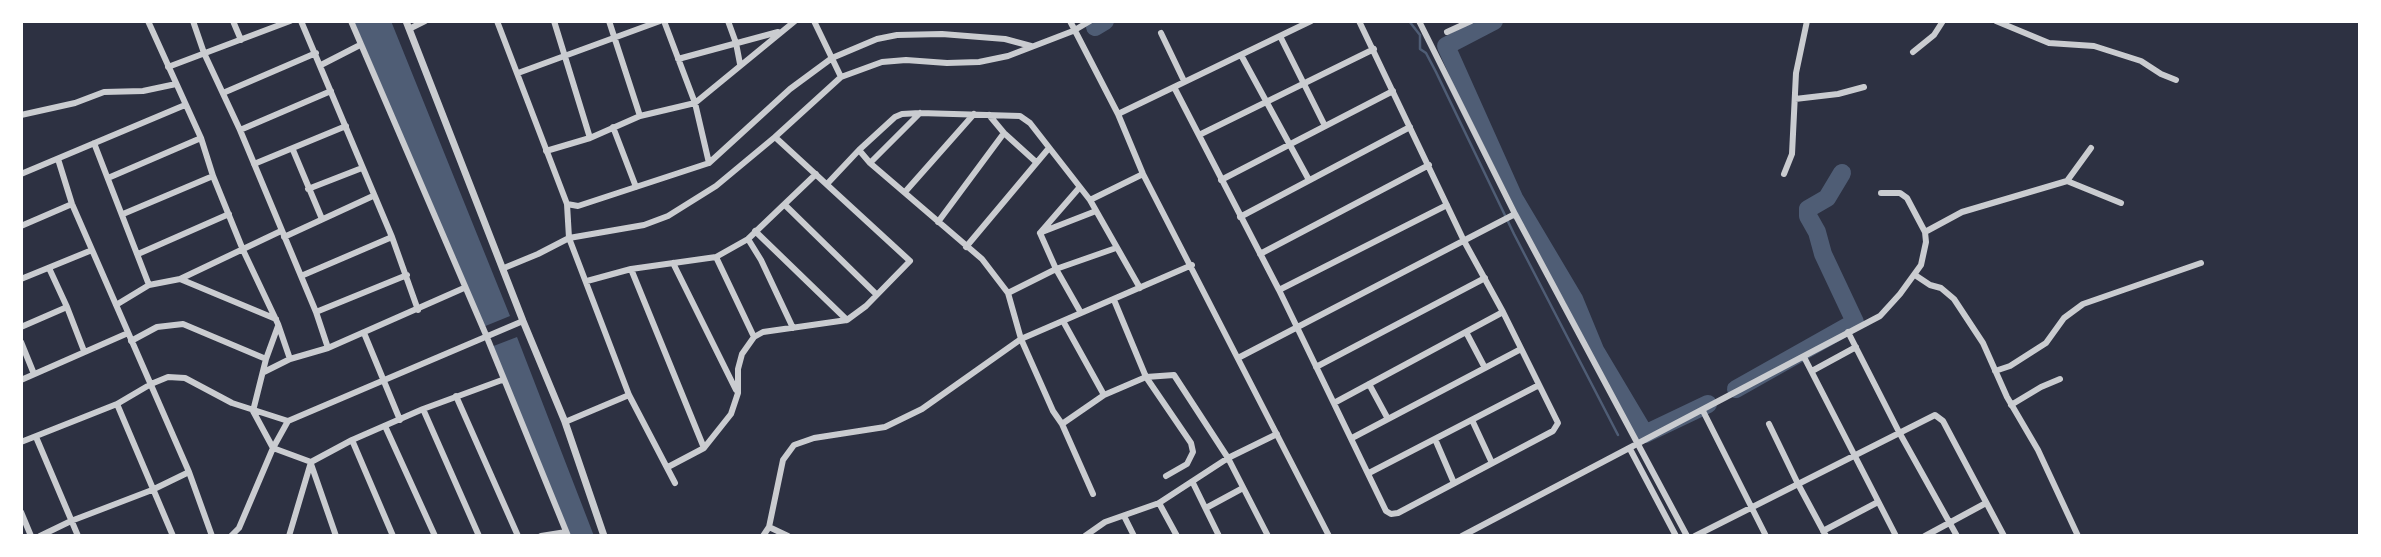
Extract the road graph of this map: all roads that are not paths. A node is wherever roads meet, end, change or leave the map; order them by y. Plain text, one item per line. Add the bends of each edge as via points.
1 (148, 21) edge
2 (193, 21) edge
3 (233, 21) edge
4 (290, 21) edge
5 (301, 21) edge
6 (351, 21) edge
7 (425, 21) edge
8 (497, 21) edge
9 (554, 21) edge
10 (609, 21) edge
11 (662, 21) edge
12 (728, 21) edge
13 (796, 21) edge
14 (814, 21) edge
15 (1070, 21) edge
16 (1311, 21) edge
17 (1359, 21) edge
18 (1419, 21) edge
19 (1471, 21) edge
20 (1807, 21) edge
21 (1943, 21) edge
22 (1996, 21) edge
23 (1087, 24) edge
24 (407, 25) edge
25 (783, 31) junction
26 (1073, 31) junction
27 (1447, 32) dead end
28 (1161, 33) dead end
29 (1280, 36) junction
30 (614, 39) junction
31 (241, 40) junction
32 (736, 43) junction
33 (360, 45) junction
34 (1033, 47) junction
35 (1374, 49) junction
36 (1913, 52) dead end
37 (205, 53) junction
38 (316, 53) junction
39 (565, 55) junction
40 (1241, 55) junction
41 (832, 58) junction
42 (678, 59) junction
43 (740, 64) junction
44 (321, 65) junction
45 (168, 68) junction
46 (518, 73) junction
47 (841, 77) junction
48 (2176, 80) dead end
49 (1184, 81) junction
50 (1303, 83) junction
51 (176, 84) junction
52 (1174, 87) junction
53 (1864, 87) dead end
54 (1393, 90) junction
55 (331, 91) junction
56 (223, 93) junction
57 (1795, 99) junction
58 (1266, 102) junction
59 (695, 103) junction
60 (185, 105) junction
61 (920, 113) junction
62 (974, 114) junction
63 (1118, 114) junction
64 (21, 115) edge
65 (640, 116) junction
66 (989, 116) junction
67 (346, 126) junction
68 (1325, 126) junction
69 (613, 127) junction
70 (1410, 127) junction
71 (240, 130) junction
72 (1004, 134) junction
73 (1199, 135) junction
74 (775, 137) junction
75 (201, 138) junction
76 (590, 138) junction
77 (94, 143) junction
78 (1290, 144) junction
79 (1049, 148) junction
80 (2091, 148) dead end
81 (293, 150) junction
82 (546, 150) junction
83 (859, 150) junction
84 (58, 159) junction
85 (1036, 162) junction
86 (709, 163) junction
87 (870, 163) junction
88 (254, 164) junction
89 (1429, 165) junction
90 (362, 168) junction
91 (21, 173) edge
92 (816, 174) junction
93 (1143, 174) junction
94 (1784, 174) dead end
95 (213, 176) junction
96 (108, 177) junction
97 (1221, 180) junction
98 (1309, 180) junction
99 (2067, 181) junction
100 (827, 184) junction
101 (636, 187) junction
102 (308, 188) junction
103 (1079, 188) junction
104 (905, 192) junction
105 (1881, 193) dead end
106 (373, 196) junction
107 (1090, 200) junction
108 (2121, 203) dead end
109 (72, 204) junction
110 (567, 204) junction
111 (785, 205) junction
112 (1447, 205) junction
113 (1096, 211) junction
114 (123, 214) junction
115 (229, 214) junction
116 (1240, 216) junction
117 (1513, 216) junction
118 (322, 219) junction
119 (938, 222) junction
120 (21, 226) edge
121 (755, 231) junction
122 (1925, 232) junction
123 (1040, 233) junction
124 (282, 234) junction
125 (392, 237) junction
126 (569, 238) junction
127 (748, 239) junction
128 (1464, 241) junction
129 (966, 247) junction
130 (1116, 248) junction
131 (92, 250) junction
132 (243, 250) junction
133 (138, 254) junction
134 (1260, 254) junction
135 (716, 257) junction
136 (673, 263) junction
137 (2201, 263) dead end
138 (1192, 265) junction
139 (49, 268) junction
140 (504, 268) junction
141 (631, 269) junction
142 (1056, 269) junction
143 (407, 275) junction
144 (1914, 275) junction
145 (300, 276) junction
146 (1485, 278) junction
147 (21, 279) edge
148 (180, 279) junction
149 (587, 281) junction
150 (149, 285) junction
151 (464, 288) junction
152 (1140, 288) junction
153 (1279, 290) junction
154 (1008, 293) junction
155 (876, 294) junction
156 (1114, 300) junction
157 (116, 305) junction
158 (67, 307) junction
159 (418, 310) junction
160 (316, 312) junction
161 (1503, 312) junction
162 (1081, 313) junction
163 (847, 320) junction
164 (523, 321) junction
165 (1063, 321) junction
166 (277, 322) junction
167 (21, 327) edge
168 (793, 328) junction
169 (1298, 328) junction
170 (1466, 332) junction
171 (1848, 332) junction
172 (128, 333) junction
173 (364, 333) junction
174 (486, 335) junction
175 (754, 337) junction
176 (1021, 339) junction
177 (131, 341) junction
178 (21, 342) edge
179 (1856, 347) junction
180 (328, 348) junction
181 (1521, 349) junction
182 (84, 351) junction
183 (1804, 356) junction
184 (1238, 358) junction
185 (266, 359) junction
186 (290, 359) junction
187 (1316, 367) junction
188 (1485, 368) junction
189 (1812, 371) junction
190 (1995, 371) junction
191 (264, 372) junction
192 (34, 374) junction
193 (1146, 377) junction
194 (382, 379) junction
195 (2060, 379) dead end
196 (21, 380) edge
197 (502, 380) junction
198 (151, 384) junction
199 (1369, 384) junction
200 (1539, 385) junction
201 (738, 393) junction
202 (629, 395) junction
203 (1104, 395) junction
204 (456, 396) junction
205 (1334, 403) junction
206 (117, 404) junction
207 (2011, 405) junction
208 (423, 409) junction
209 (253, 411) junction
210 (1703, 411) junction
211 (1388, 419) junction
212 (400, 420) junction
213 (1472, 420) junction
214 (288, 421) junction
215 (565, 422) junction
216 (1062, 424) junction
217 (1769, 424) dead end
218 (385, 426) junction
219 (1899, 432) junction
220 (1277, 434) junction
221 (36, 437) junction
222 (1352, 438) junction
223 (1435, 439) junction
224 (352, 440) junction
225 (21, 442) edge
226 (1639, 444) junction
227 (704, 448) junction
228 (273, 449) junction
229 (1630, 449) junction
230 (1855, 456) junction
231 (1228, 458) junction
232 (311, 462) junction
233 (1492, 463) junction
234 (668, 467) junction
235 (188, 472) junction
236 (1369, 473) junction
237 (1166, 476) dead end
238 (675, 483) dead end
239 (1193, 483) junction
240 (1454, 483) junction
241 (1798, 484) junction
242 (1243, 488) junction
243 (152, 490) junction
244 (1093, 494) dead end
245 (1878, 502) junction
246 (1159, 503) junction
247 (1986, 503) junction
248 (1206, 508) junction
249 (1752, 509) junction
250 (21, 512) edge
251 (1124, 516) junction
252 (71, 521) junction
253 (1950, 523) junction
254 (769, 527) junction
255 (1825, 533) edge
256 (567, 534) edge
257 (1132, 535) edge
258 (31, 536) edge
259 (40, 536) edge
260 (78, 536) edge
261 (173, 536) edge
262 (212, 536) edge
263 (232, 536) edge
264 (289, 536) edge
265 (336, 536) edge
266 (393, 536) edge
267 (435, 536) edge
268 (479, 536) edge
269 (518, 536) edge
270 (541, 536) edge
271 (604, 536) edge
272 (763, 536) edge
273 (788, 536) edge
274 (1085, 536) edge
275 (1177, 536) edge
276 (1219, 536) edge
277 (1268, 536) edge
278 (1329, 536) edge
279 (1462, 536) edge
280 (1676, 536) edge
281 (1687, 536) edge
282 (1695, 536) edge
283 (1766, 536) edge
284 (1896, 536) edge
285 (1925, 536) edge
286 (1957, 536) edge
287 (2004, 536) edge
288 (2078, 536) edge

1 - 45 street
2 - 37 street
3 - 31 street
4 - 31 street
5 - 38 street
6 - 33 street
7 - 24 street
8 - 46 street
9 - 39 street
10 - 30 street
11 - 30 street
11 - 42 street
12 - 32 street
13 - 25 street
14 - 41 street
15 - 26 street
16 - 29 street
17 - 35 street
18 - 117 street
19 - 27 street
20 - 57 street
21 - 36 street
22 - 48 street via 2049,43 2094,46 2141,61
23 - 26 street
24 - 140 street
25 - 32 street
25 - 43 street
26 - 34 street
26 - 63 street
28 - 49 street
29 - 40 street
29 - 50 street
30 - 39 street
30 - 65 street
31 - 37 street
32 - 42 street
32 - 43 street
33 - 44 street
33 - 151 street
34 - 41 street via 942,34 897,35
34 - 47 street via 979,62 882,62
35 - 50 street
35 - 54 street
37 - 45 street
37 - 56 street
38 - 44 street
38 - 56 street
39 - 46 street
39 - 76 street
40 - 49 street
40 - 58 street
41 - 47 street
41 - 86 street via 790,89
42 - 59 street
43 - 59 street
44 - 55 street
45 - 51 street
46 - 82 street
47 - 74 street
49 - 52 street
50 - 58 street
50 - 68 street
51 - 60 street
51 - 64 street via 142,92 104,92
52 - 63 street
52 - 73 street
53 - 57 street
54 - 68 street
54 - 70 street
55 - 67 street
55 - 71 street
56 - 71 street
57 - 94 street via 1792,154
58 - 73 street
58 - 78 street
59 - 65 street
59 - 86 street
60 - 75 street
60 - 77 street
61 - 62 street
61 - 83 street via 895,117
61 - 87 street
62 - 66 street
62 - 104 street
63 - 93 street
65 - 69 street
66 - 72 street
66 - 79 street via 1025,119
67 - 81 street
67 - 90 street
68 - 78 street
69 - 76 street
69 - 101 street
70 - 89 street
70 - 98 street
71 - 88 street
72 - 85 street
72 - 119 street
73 - 97 street
74 - 92 street
74 - 126 street via 716,186 668,216 644,225
75 - 95 street
75 - 96 street
76 - 82 street
77 - 84 street
77 - 96 street
78 - 97 street
78 - 98 street
79 - 85 street
79 - 103 street
80 - 99 street
81 - 88 street
81 - 102 street
82 - 110 street
83 - 87 street
83 - 100 street
84 - 91 street
84 - 109 street
85 - 129 street
86 - 101 street
87 - 104 street
88 - 124 street
89 - 112 street
89 - 134 street
90 - 102 street
90 - 106 street
92 - 100 street
92 - 111 street
93 - 107 street
93 - 138 street
95 - 114 street
95 - 115 street
96 - 114 street
97 - 116 street
98 - 116 street
99 - 108 street
99 - 122 street via 1962,212
100 - 155 street via 910,261
101 - 110 street via 578,206
102 - 118 street
103 - 107 street
103 - 123 street
104 - 119 street
105 - 122 street via 1904,195
106 - 118 street
106 - 125 street
107 - 113 street
109 - 120 street
109 - 131 street
110 - 126 street
111 - 121 street
111 - 155 street
112 - 128 street
112 - 153 street
113 - 123 street
113 - 130 street
114 - 133 street
115 - 132 street
115 - 133 street
116 - 134 street
117 - 128 street
117 - 226 street
118 - 124 street
119 - 129 street
121 - 127 street
121 - 163 street
122 - 144 street via 1925,253
123 - 142 street
124 - 132 street
124 - 145 street
125 - 143 street
125 - 145 street
126 - 140 street
126 - 149 street
127 - 135 street
127 - 168 street
128 - 146 street
128 - 169 street
129 - 154 street via 982,259
130 - 142 street
130 - 152 street
131 - 139 street
131 - 157 street
132 - 148 street
132 - 166 street
133 - 150 street
134 - 153 street
135 - 136 street
135 - 175 street
136 - 141 street
136 - 201 street
137 - 190 street via 2083,304 2064,318 2046,343
138 - 152 street
138 - 184 street
139 - 147 street
139 - 158 street
140 - 164 street
141 - 149 street
141 - 227 street
142 - 154 street
142 - 162 street
143 - 159 street
143 - 160 street
144 - 171 street via 1880,316
144 - 190 street via 1954,299
145 - 160 street
146 - 161 street
146 - 187 street
148 - 150 street
148 - 166 street
149 - 202 street
150 - 157 street
151 - 159 street
151 - 174 street
152 - 156 street
153 - 169 street
154 - 176 street
155 - 163 street
156 - 162 street
156 - 193 street
157 - 172 street
158 - 167 street
158 - 182 street
159 - 173 street
160 - 180 street
161 - 170 street
161 - 181 street
162 - 165 street
163 - 168 street
164 - 174 street
164 - 215 street
165 - 176 street
165 - 203 street
166 - 185 street
166 - 186 street
168 - 175 street
169 - 184 street
169 - 187 street
170 - 188 street
170 - 199 street
171 - 179 street
171 - 183 street
172 - 177 street
172 - 182 street
173 - 180 street
173 - 194 street
174 - 194 street
174 - 197 street
175 - 201 street via 741,354
176 - 216 street
176 - 254 street via 922,409 885,427 794,445 783,460
177 - 185 street via 158,327 183,324
177 - 198 street
178 - 192 street
179 - 189 street
179 - 219 street
180 - 186 street
181 - 188 street
181 - 200 street
182 - 192 street
183 - 189 street
183 - 210 street
184 - 220 street
185 - 191 street
186 - 191 street
187 - 205 street
188 - 211 street
189 - 230 street
190 - 207 street
191 - 209 street
192 - 196 street
193 - 203 street
193 - 231 street via 1174,375
193 - 237 street via 1193,452 1187,464
194 - 212 street
194 - 214 street
195 - 207 street
197 - 204 street
197 - 256 street
198 - 206 street
198 - 209 street via 185,377
198 - 235 street
199 - 205 street
199 - 211 street
200 - 213 street
200 - 233 street via 1557,420 1556,429
201 - 227 street via 731,414
202 - 215 street
202 - 234 street
203 - 216 street
204 - 208 street
204 - 269 street
205 - 222 street
206 - 221 street
206 - 243 street
207 - 288 street via 2038,450
208 - 212 street
208 - 268 street
209 - 214 street
209 - 228 street
210 - 226 street
210 - 249 street
211 - 222 street
212 - 218 street
213 - 223 street
213 - 233 street
214 - 228 street
215 - 271 street
216 - 244 street
217 - 241 street
218 - 224 street
218 - 267 street
219 - 230 street
219 - 247 street via 1931,416 1940,417
219 - 253 street
220 - 231 street
220 - 278 street
221 - 225 street
221 - 252 street
222 - 236 street
223 - 236 street
223 - 240 street
224 - 232 street
224 - 266 street
226 - 229 street
226 - 281 street
227 - 234 street
228 - 232 street
228 - 263 street
229 - 279 street
229 - 280 street
230 - 241 street
230 - 245 street
231 - 239 street
231 - 242 street
232 - 264 street
232 - 265 street
233 - 240 street
234 - 238 street
235 - 243 street
235 - 262 street
236 - 240 street via 1385,511 1391,514
239 - 246 street
239 - 248 street
241 - 249 street
241 - 255 street
242 - 248 street
242 - 277 street
243 - 252 street
243 - 261 street
245 - 255 street
245 - 284 street
246 - 251 street
246 - 275 street
247 - 253 street
247 - 287 street
248 - 276 street
249 - 282 street
249 - 283 street
250 - 258 street
251 - 257 street
251 - 274 street
252 - 259 street
252 - 260 street
253 - 285 street
253 - 286 street
254 - 272 street
254 - 273 street
256 - 270 street

